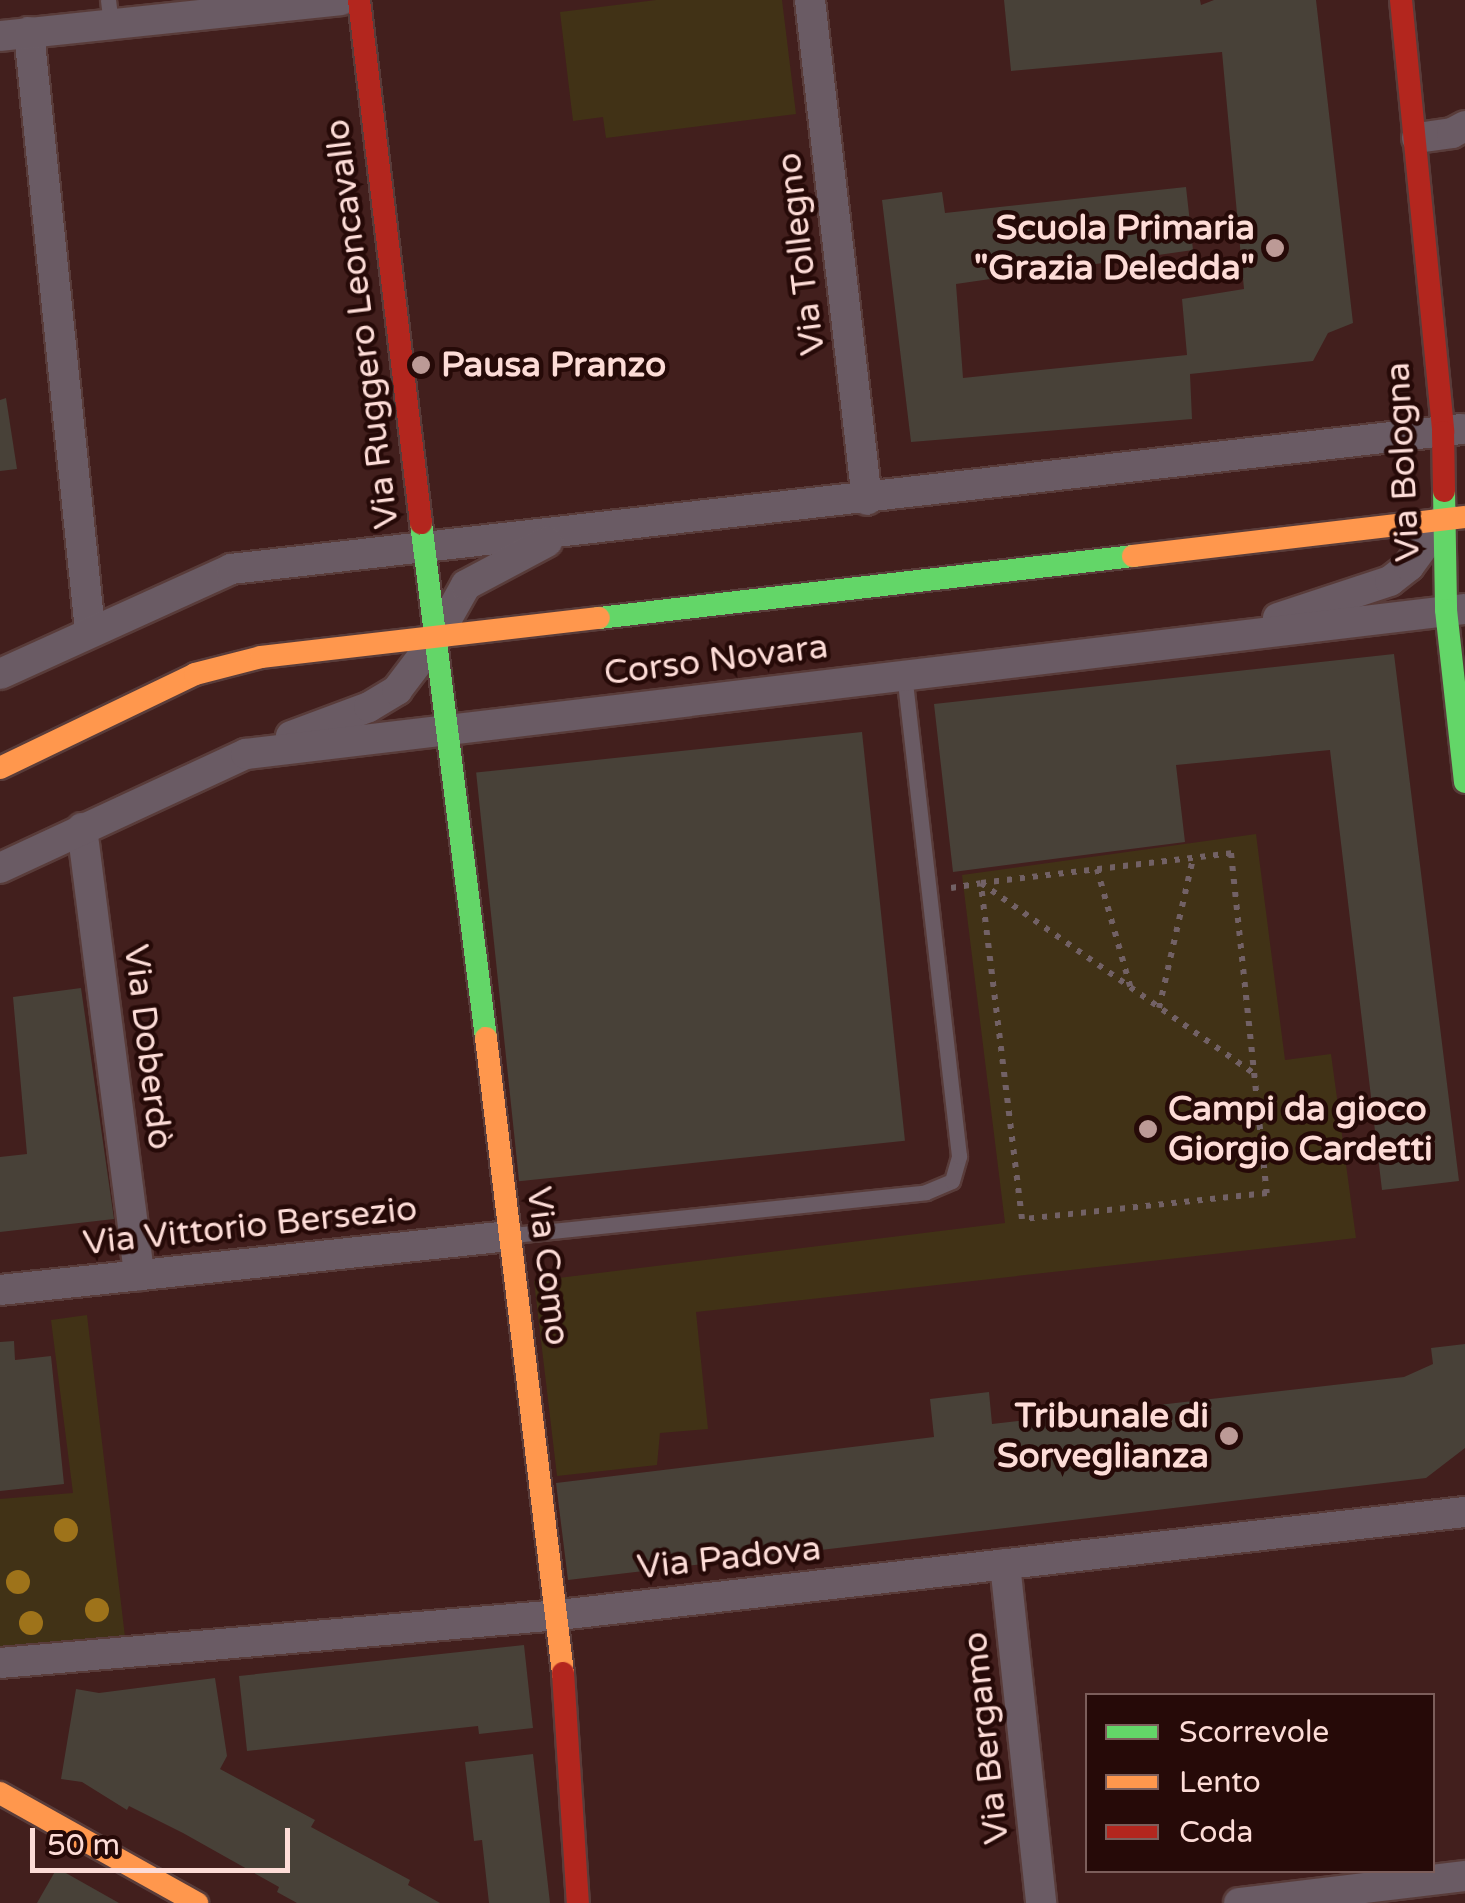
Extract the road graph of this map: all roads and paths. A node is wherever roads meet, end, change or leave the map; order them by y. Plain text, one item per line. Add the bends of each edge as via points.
1 (341, 0) edge
2 (360, 0) edge
3 (810, 0) edge
4 (1401, 0) edge
5 (109, 11) edge
6 (14, 34) edge
7 (1465, 126) edge
8 (1416, 138) junction
9 (1454, 430) edge
10 (1465, 492) edge
11 (867, 500) junction
12 (1454, 518) edge
13 (566, 532) junction
14 (424, 547) junction
15 (1456, 609) edge
16 (90, 630) junction
17 (1228, 636) junction
18 (435, 640) junction
19 (0, 674) edge
20 (904, 676) junction
21 (446, 730) junction
22 (246, 754) junction
23 (0, 768) edge
24 (1465, 782) edge
25 (82, 828) junction
26 (1193, 858) junction
27 (0, 868) edge
28 (1096, 870) junction
29 (981, 883) junction
30 (1130, 988) junction
31 (1159, 1008) junction
32 (1254, 1074) junction
33 (509, 1236) junction
34 (139, 1275) junction
35 (0, 1290) edge
36 (1465, 1512) edge
37 (1005, 1564) junction
38 (559, 1615) junction
39 (0, 1663) edge
40 (0, 1793) edge
41 (1465, 1876) edge
42 (197, 1903) edge
43 (578, 1903) edge
44 (1041, 1903) edge
45 (1239, 1903) edge

1 - 5 street
2 - 14 main road, Via Ruggero Leoncavallo
3 - 11 street, Via Tollegno
4 - 8 main road, Via Bologna
5 - 6 street
6 - 16 street
7 - 8 street
8 - 9 main road, Via Bologna
9 - 11 street
9 - 12 main road, Via Bologna
10 - 12 street
11 - 13 street
12 - 15 main road, Via Bologna
12 - 17 street via 1390,581
12 - 18 main road, Corso Novara
13 - 14 street
13 - 18 street via 466,585
14 - 16 street via 231,569
14 - 18 main road, Via Ruggero Leoncavallo
15 - 17 street, Corso Novara
15 - 24 main road, Via Bologna
16 - 19 street
17 - 20 street, Corso Novara
18 - 21 main road, Via Como
18 - 22 street via 397,690 378,702
18 - 23 main road, Corso Novara via 261,657 196,674
20 - 21 street, Corso Novara
20 - 33 lane via 958,1156 952,1181 926,1192
21 - 22 street, Corso Novara
21 - 33 main road, Via Como
22 - 25 street, Corso Novara
25 - 27 street, Corso Novara
25 - 34 street, Via Doberdò
26 - 28 path
26 - 31 path
26 - 32 path via 1231,853
28 - 29 path
28 - 30 path
29 - 30 path
29 - 32 path via 1022,1218 1266,1194
30 - 31 path
31 - 32 path
33 - 34 street, Via Vittorio Bersezio
33 - 38 main road, Via Como
34 - 35 street, Via Vittorio Bersezio
36 - 37 street, Via Padova
37 - 38 street, Via Padova
37 - 44 street, Via Bergamo
38 - 39 street, Via Padova
38 - 43 main road, Via Como
40 - 42 main road
41 - 45 street

